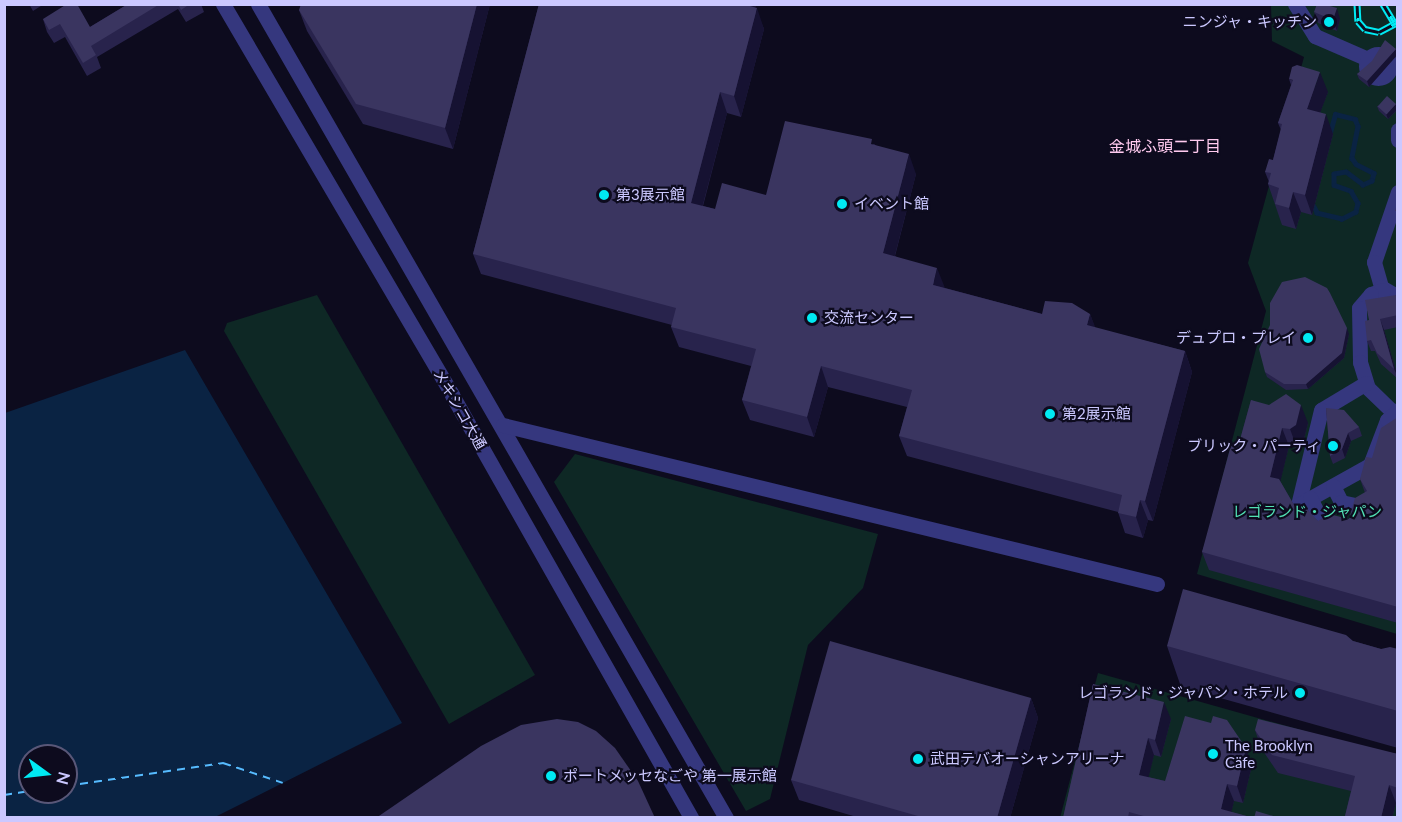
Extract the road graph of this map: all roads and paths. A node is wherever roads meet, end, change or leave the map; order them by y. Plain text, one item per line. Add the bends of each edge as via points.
1 (223, 4) edge
2 (258, 4) edge
3 (1295, 4) edge
4 (1393, 76) edge
5 (1398, 130) edge
6 (1398, 140) edge
7 (1398, 192) edge
8 (1383, 290) junction
9 (1398, 297) edge
10 (1366, 383) junction
11 (1396, 414) edge
12 (503, 425) junction
13 (1333, 486) junction
14 (1310, 498) junction
15 (1364, 507) edge
16 (1326, 530) edge
17 (1157, 584) dead end
18 (691, 818) edge
19 (726, 818) edge

1 - 18 street, メキシコ大通 via 452,395
2 - 12 street, メキシコ大通
3 - 4 street via 1315,36 1368,59 1366,68 1370,76
5 - 6 street
7 - 8 street via 1374,262
8 - 9 street
8 - 10 street via 1371,294 1359,308 1360,362
10 - 11 street
10 - 14 street via 1321,410 1298,505
11 - 13 street via 1376,442 1370,465
12 - 17 street
12 - 19 street, メキシコ大通
13 - 14 street
13 - 15 street via 1341,502
14 - 16 street

